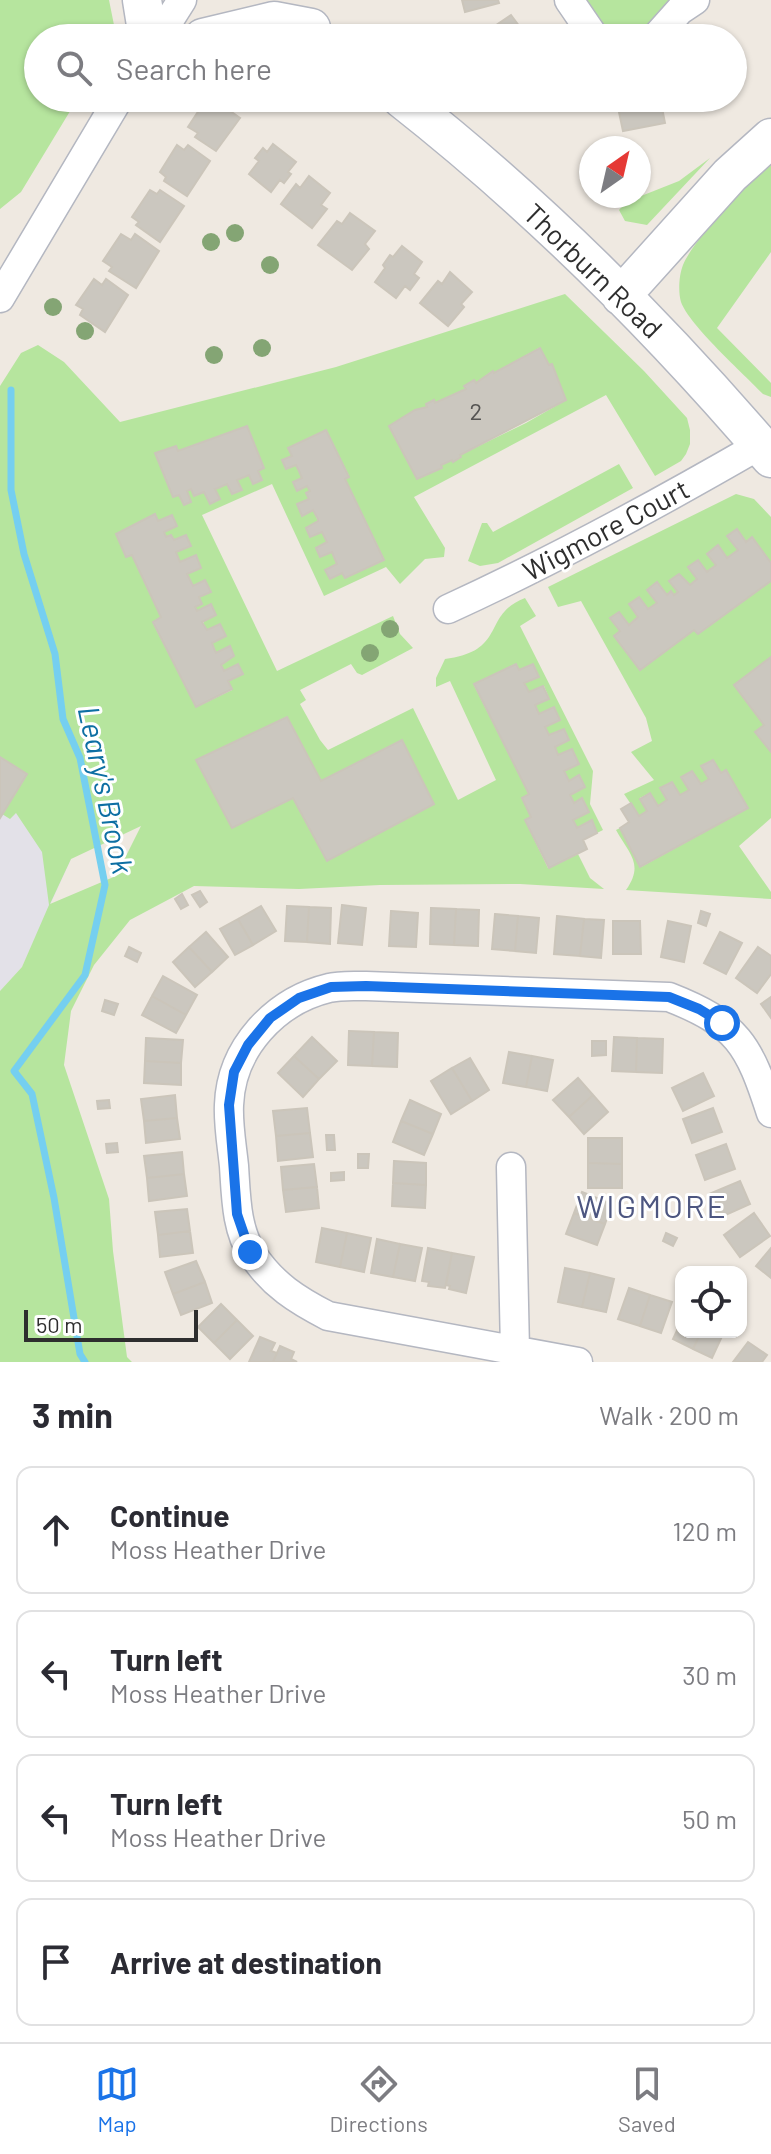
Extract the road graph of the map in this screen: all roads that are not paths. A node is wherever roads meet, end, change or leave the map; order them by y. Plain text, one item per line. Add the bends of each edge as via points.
1 (142, 0) edge
2 (182, 0) edge
3 (273, 0) edge
4 (569, 0) edge
5 (683, 3) edge
6 (309, 22) edge
7 (146, 24) edge
8 (167, 24) edge
9 (261, 24) edge
10 (585, 24) edge
11 (666, 24) edge
12 (111, 112) edge
13 (418, 112) edge
14 (771, 138) edge
15 (621, 296) junction
16 (0, 298) edge
17 (766, 451) edge
18 (448, 609) dead end
19 (771, 1113) edge
20 (511, 1167) dead end
21 (515, 1350) junction
22 (578, 1362) edge

1 - 7 main road
2 - 8 street
3 - 6 main road
4 - 10 street
5 - 11 street
6 - 9 main road
12 - 16 street
13 - 15 main road, Thorburn Road
14 - 15 main road via 730,175
15 - 17 main road, Thorburn Road
17 - 18 street, Wigmore Court
19 - 21 street via 742,1043 722,1023 669,997 331,987 299,998 270,1018 234,1072 229,1105 237,1214 250,1252 273,1282 328,1316
20 - 21 street
21 - 22 street

